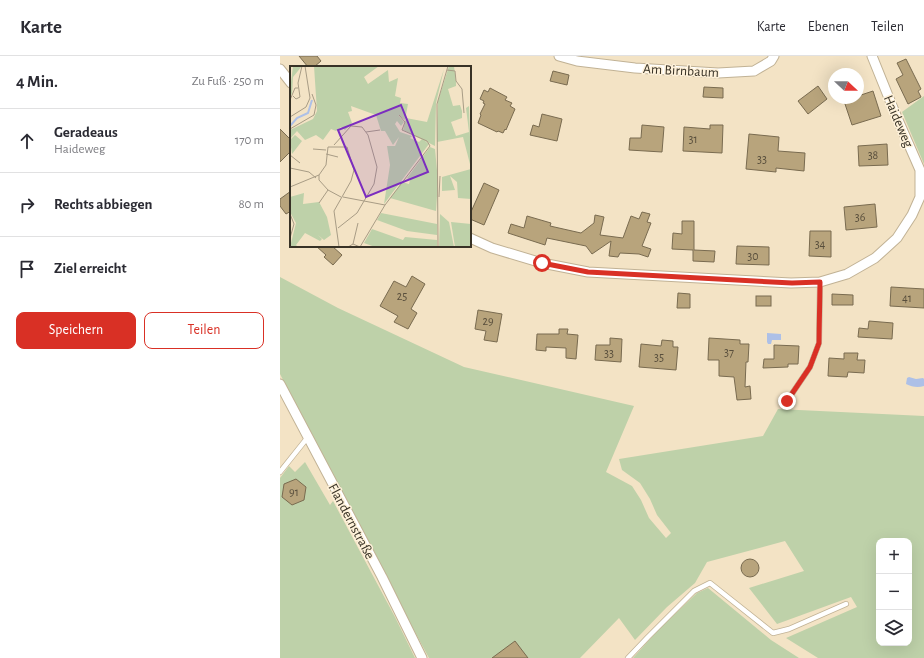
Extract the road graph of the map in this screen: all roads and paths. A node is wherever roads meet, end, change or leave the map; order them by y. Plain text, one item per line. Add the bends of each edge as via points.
1 (559, 56) edge
2 (774, 56) edge
3 (872, 56) edge
4 (280, 69) edge
5 (290, 82) edge
6 (471, 238) edge
7 (820, 282) junction
8 (280, 384) edge
9 (787, 401) dead end
10 (308, 437) junction
11 (280, 472) edge
12 (846, 604) dead end
13 (422, 658) edge
14 (628, 658) edge

1 - 2 street, Am Birnbaum via 577,61 635,68 718,73 754,70 771,61
3 - 7 street, Haideweg via 920,170 920,197 897,238 875,258 847,274
4 - 5 street
6 - 7 street, Haideweg via 492,248 542,263 588,272 792,283
7 - 9 lane via 819,343 810,367
8 - 10 street, Flandernstraße
10 - 11 lane
10 - 13 street, Flandernstraße
12 - 14 lane via 773,633 710,583 694,591

